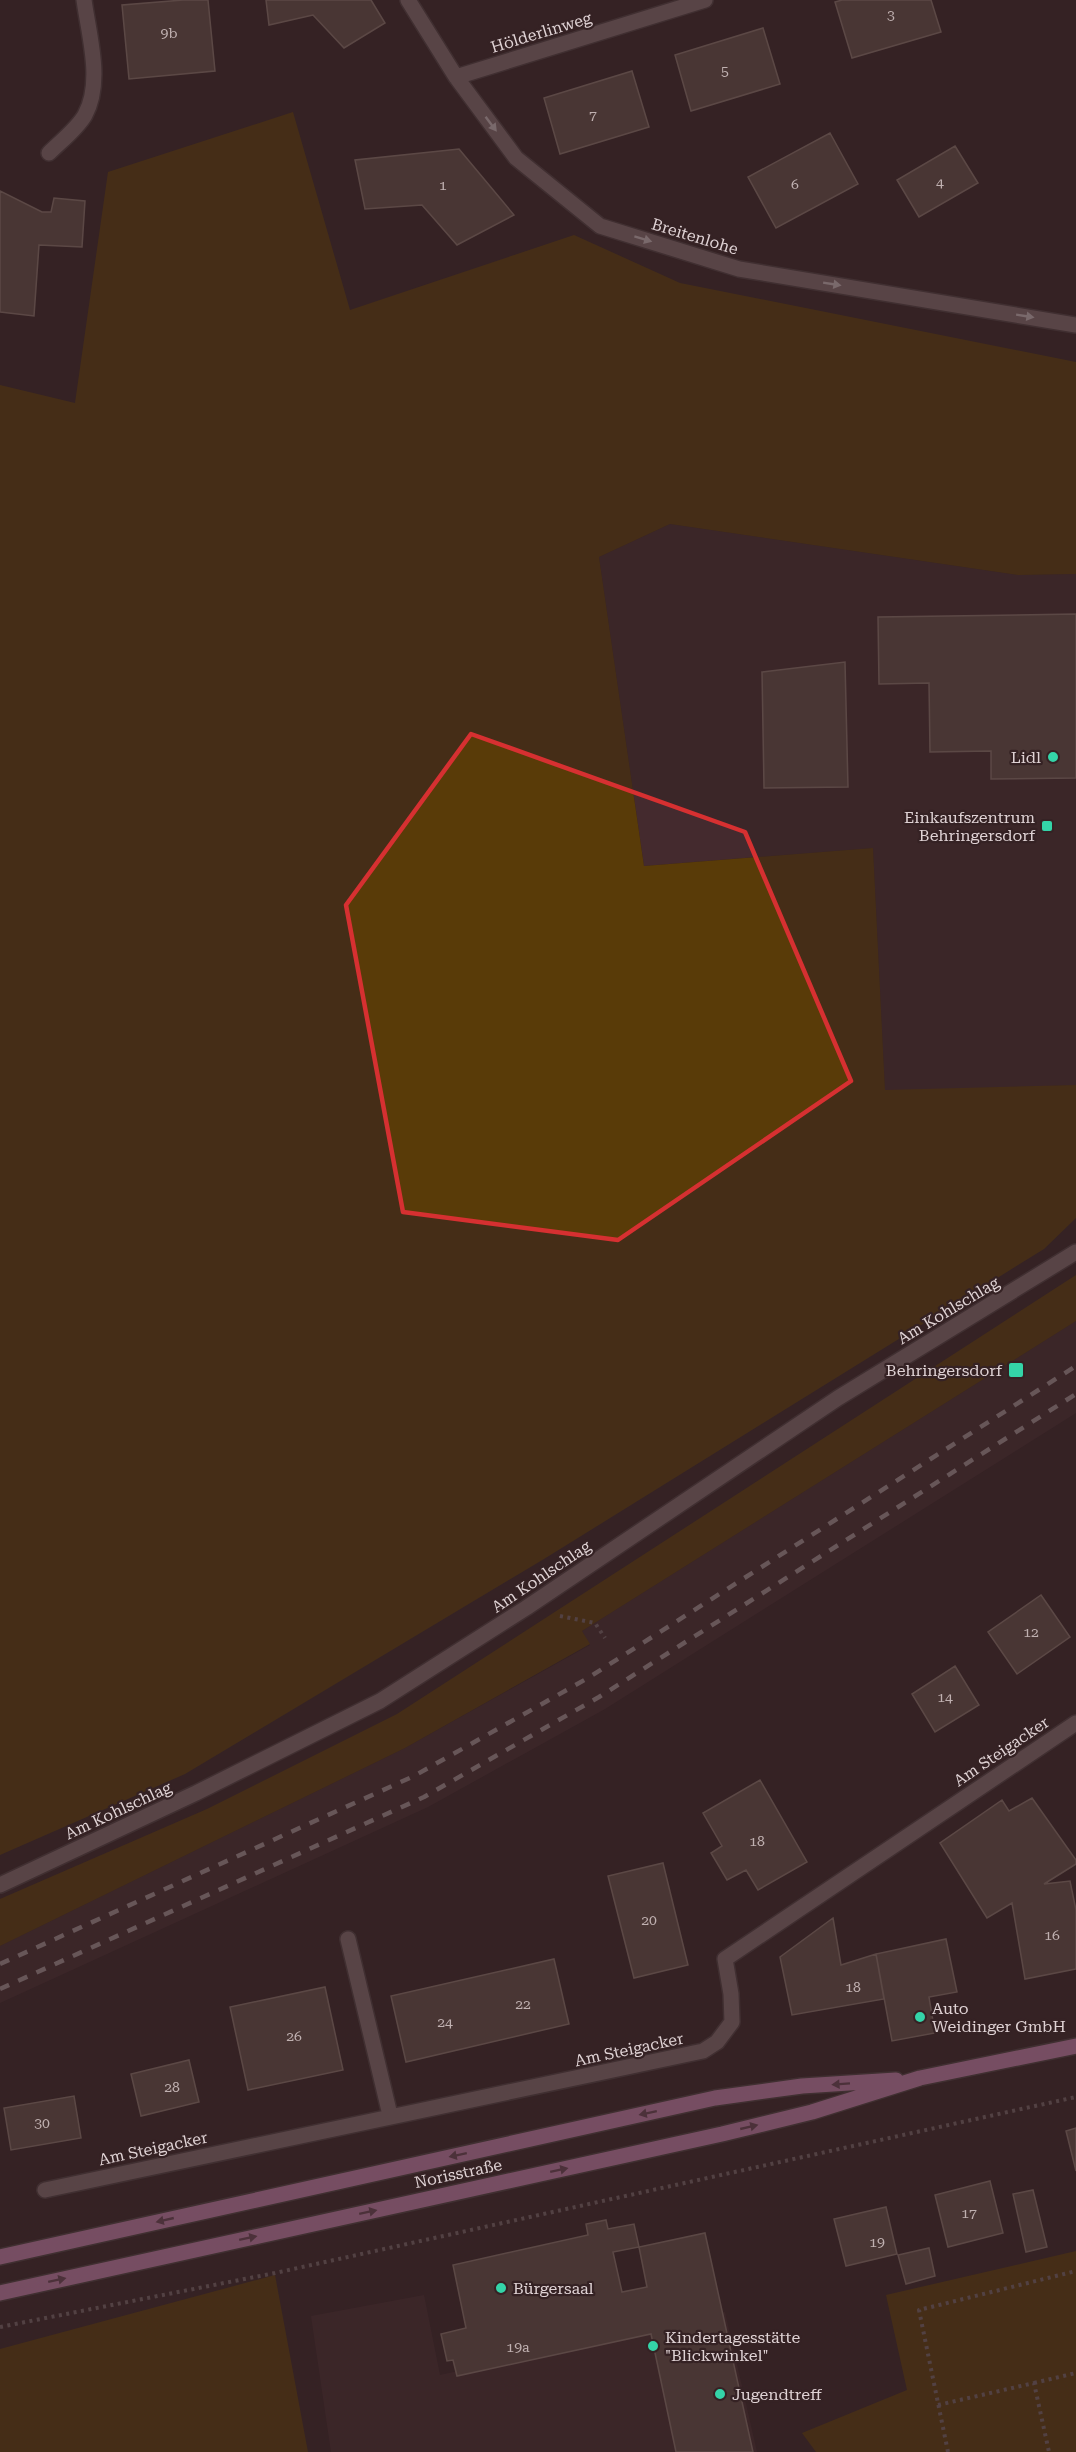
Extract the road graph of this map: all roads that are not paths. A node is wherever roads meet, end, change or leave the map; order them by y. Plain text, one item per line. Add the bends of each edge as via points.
1 (84, 0) edge
2 (408, 0) edge
3 (705, 0) edge
4 (456, 78) junction
5 (50, 153) dead end
6 (1076, 325) edge
7 (1076, 1252) edge
8 (1076, 1723) edge
9 (0, 1885) edge
10 (348, 1939) dead end
11 (1076, 2046) edge
12 (920, 2078) junction
13 (390, 2115) junction
14 (45, 2190) dead end
15 (0, 2257) edge
16 (0, 2293) edge

1 - 5 street via 93,98 84,118
2 - 4 street, Breitenlohe
3 - 4 street, Hölderlinweg
4 -> 6 street, Breitenlohe via 516,158 600,226 739,269
7 - 9 street, Am Kohlschlag via 838,1398 380,1701
8 - 13 street, Am Steigacker via 725,1959 732,2022 717,2042 703,2051
10 - 13 street
11 - 12 main road, Norisstraße
12 -> 15 main road, Norisstraße via 802,2086 715,2098
16 -> 12 main road, Norisstraße via 722,2134 812,2112
13 - 14 street, Am Steigacker

